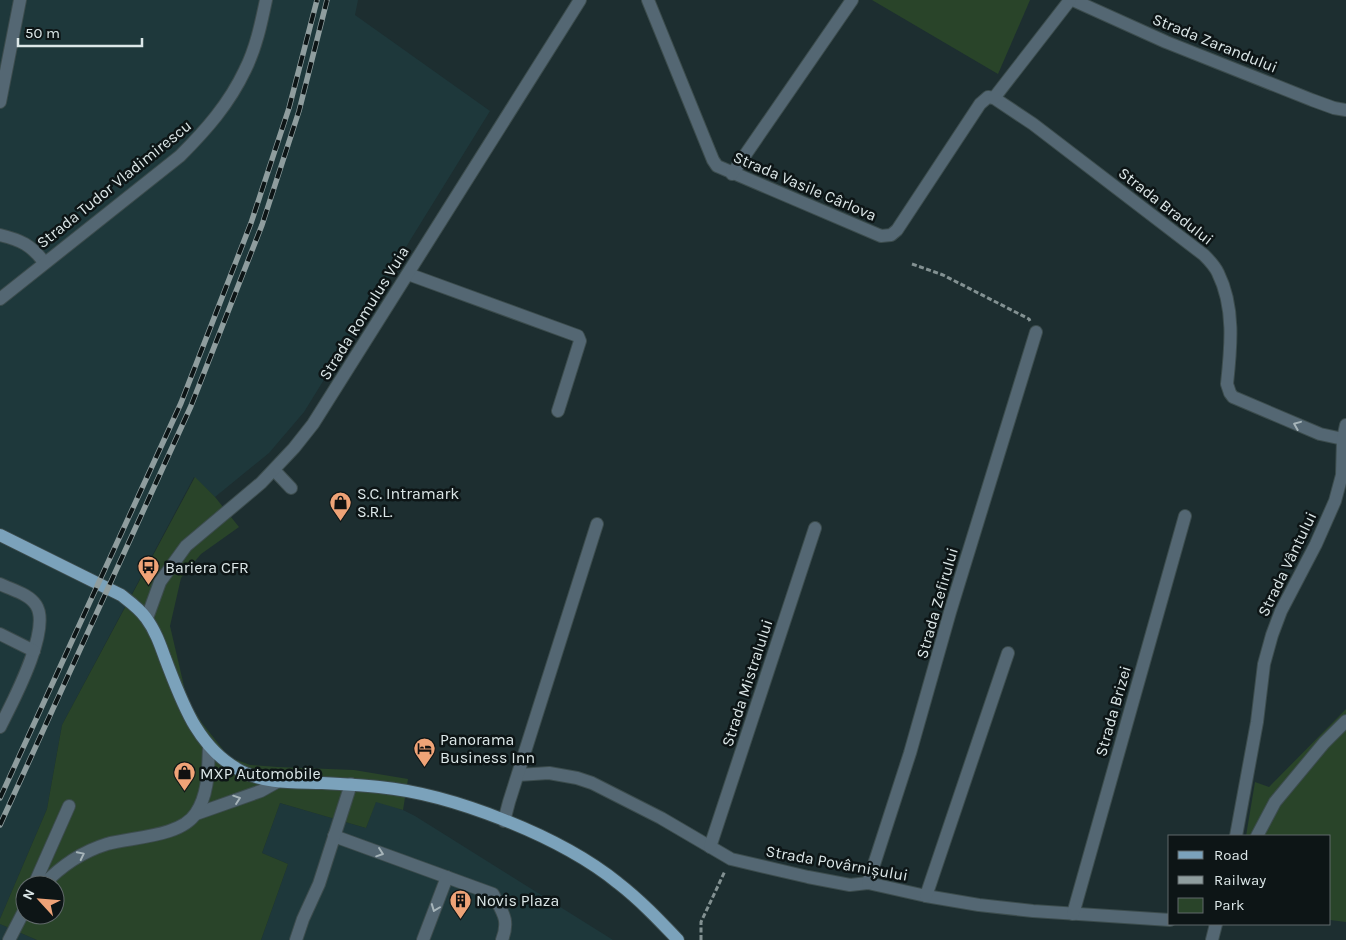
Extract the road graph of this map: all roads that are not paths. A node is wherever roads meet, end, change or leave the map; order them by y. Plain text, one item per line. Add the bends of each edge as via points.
1 (20, 0) edge
2 (266, 0) edge
3 (580, 0) edge
4 (648, 0) edge
5 (852, 0) edge
6 (1072, 0) edge
7 (991, 97) junction
8 (0, 102) edge
9 (1346, 110) edge
10 (732, 174) junction
11 (0, 235) edge
12 (881, 236) joint
13 (44, 262) junction
14 (408, 274) junction
15 (0, 299) edge
16 (1036, 332) road end
17 (558, 411) dead end
18 (1346, 425) edge
19 (1343, 439) junction
20 (274, 470) junction
21 (290, 488) dead end
22 (1185, 516) dead end
23 (597, 524) dead end
24 (815, 528) dead end
25 (0, 535) edge
26 (0, 584) edge
27 (147, 618) junction
28 (0, 634) edge
29 (34, 651) junction
30 (1008, 653) dead end
31 (1346, 721) edge
32 (0, 727) edge
33 (209, 746) junction
34 (518, 775) junction
35 (277, 782) junction
36 (352, 784) junction
37 (69, 806) dead end
38 (196, 814) junction
39 (504, 821) junction
40 (1236, 835) edge
41 (1257, 835) edge
42 (334, 836) junction
43 (710, 847) junction
44 (38, 875) edge
45 (52, 875) edge
46 (447, 877) junction
47 (868, 883) junction
48 (926, 896) junction
49 (1073, 914) junction
50 (1168, 920) edge
51 (17, 925) edge
52 (1216, 925) edge
53 (10, 940) edge
54 (296, 940) edge
55 (423, 940) edge
56 (502, 940) edge
57 (678, 940) edge
58 (1212, 940) edge

1 - 8 street
2 - 13 street, Strada Tudor Vladimirescu via 246,69 207,129 180,156
3 - 14 street, Strada Romulus Vuia
4 - 10 street, Strada Vasile Cârlova via 713,160 716,166
5 - 10 street
6 - 7 street, Strada Zarandului
6 - 9 street, Strada Zarandului via 1174,45 1312,100
7 - 12 street, Strada Zarandului via 980,104 897,230 891,235
19 -> 7 street, Strada Bradului via 1320,434 1233,397 1227,384 1231,322 1218,271 1204,255 1033,124
10 - 12 street, Strada Vasile Cârlova
11 - 13 street via 19,239 35,250
13 - 15 street, Strada Tudor Vladimirescu
14 - 17 street via 578,336 580,341
14 - 20 street, Strada Romulus Vuia via 318,416
16 - 47 street, Strada Zefirului
18 - 19 street, Strada Vântului
19 - 40 street, Strada Vântului via 1342,475 1335,501 1281,611 1264,664
20 - 21 street
20 - 27 street, Strada Romulus Vuia via 186,546 160,582
22 - 49 street, Strada Brizei
23 - 34 street
24 - 43 street, Strada Mistralului
25 - 27 main road via 121,595
26 - 29 street via 30,598 37,606 40,616
27 - 33 main road via 191,722
28 - 29 street
29 - 32 street
30 - 48 street
31 - 41 street via 1274,802
33 - 35 main road via 243,772
33 - 38 street via 208,786
34 - 39 street
34 - 43 street, Strada Povârnișului via 549,773 592,783
35 - 36 main road
38 -> 35 street
36 - 39 main road via 417,792
36 - 42 street
37 - 44 street
45 -> 38 street via 86,852 107,844 177,829
39 - 57 main road via 547,840 617,882
42 -> 46 street
42 - 54 street
43 - 47 street, Strada Povârnișului via 731,859 850,885
46 -> 55 street
46 - 56 street via 492,894 506,918
47 - 48 street, Strada Povârnișului
48 - 49 street, Strada Povârnișului
49 - 50 street, Strada Povârnișului
51 - 53 street
52 - 58 street

